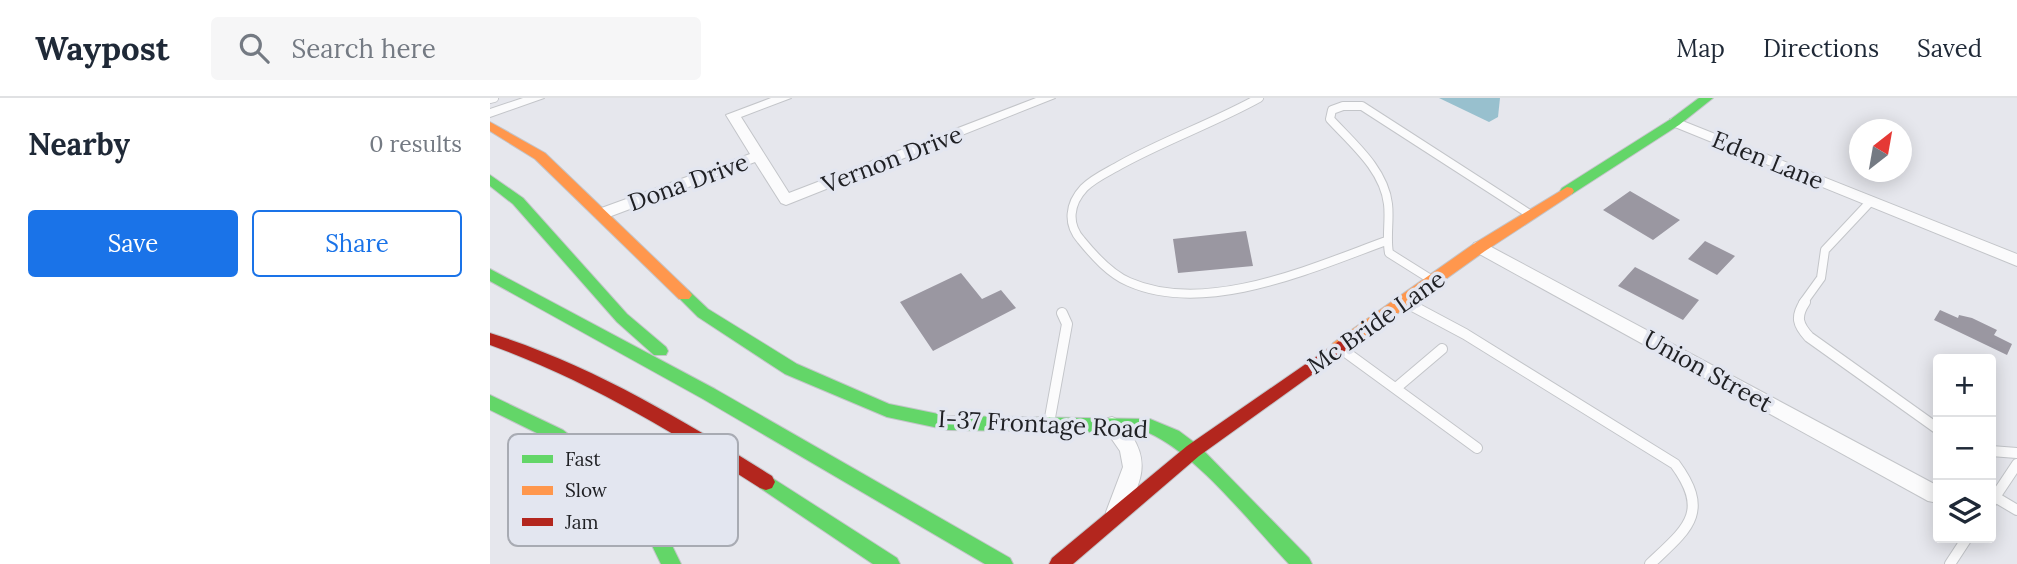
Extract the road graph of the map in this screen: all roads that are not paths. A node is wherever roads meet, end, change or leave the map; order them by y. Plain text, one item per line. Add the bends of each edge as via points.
1 (537, 98) edge
2 (784, 98) edge
3 (1048, 98) edge
4 (1259, 98) edge
5 (1352, 98) edge
6 (1707, 98) edge
7 (1362, 106) junction
8 (490, 113) edge
9 (1675, 122) junction
10 (490, 126) edge
11 (758, 156) junction
12 (490, 178) edge
13 (1871, 201) junction
14 (601, 214) junction
15 (1531, 215) junction
16 (1386, 241) junction
17 (1480, 247) junction
18 (2017, 260) edge
19 (490, 274) edge
20 (1434, 281) junction
21 (1405, 302) junction
22 (1062, 313) dead end
23 (490, 339) edge
24 (1340, 348) junction
25 (1442, 349) dead end
26 (501, 360) dead end
27 (1396, 388) junction
28 (709, 394) junction
29 (490, 402) edge
30 (671, 422) junction
31 (1049, 423) junction
32 (1112, 425) junction
33 (1933, 426) edge
34 (555, 434) edge
35 (690, 434) edge
36 (1477, 448) dead end
37 (1193, 451) junction
38 (1996, 452) edge
39 (2017, 453) edge
40 (2017, 464) edge
41 (738, 465) edge
42 (1933, 494) edge
43 (1996, 496) edge
44 (1996, 501) edge
45 (2017, 510) edge
46 (1115, 515) junction
47 (1965, 543) edge
48 (662, 546) edge
49 (671, 564) edge
50 (890, 564) edge
51 (1003, 564) edge
52 (1059, 564) edge
53 (1302, 564) edge
54 (1650, 564) edge
55 (1950, 564) edge

1 - 8 street
2 - 11 street, Dona Drive via 733,115
3 - 11 street, Vernon Drive via 786,200
4 - 16 lane via 1088,184 1070,213 1073,231 1102,265 1130,283 1169,294 1240,287
5 - 7 lane
6 - 9 main road, Mc Bride Lane
7 - 15 lane
7 - 16 lane via 1332,110 1330,119 1379,175 1387,199
9 - 13 street, Eden Lane
9 - 15 main road, Mc Bride Lane
10 - 14 main road, I-37 Frontage Road via 540,156
11 - 14 street, Dona Drive
12 - 28 main road via 518,201 622,318
13 - 18 street, Eden Lane
13 - 33 lane via 1822,253 1820,279 1798,308 1797,320 1821,348
14 - 31 main road, I-37 Frontage Road via 703,313 791,369 887,410 948,423
15 - 17 main road, Mc Bride Lane
16 - 20 lane via 1389,253
17 - 20 main road, Mc Bride Lane
17 - 42 street, Union Street
19 - 28 main road
20 - 21 main road, Mc Bride Lane
21 - 24 main road, Mc Bride Lane
21 - 54 lane via 1675,464 1689,481 1694,508 1685,530
22 - 31 lane via 1067,324
23 - 30 main road via 552,360
24 - 27 lane
24 - 37 main road, Mc Bride Lane
25 - 27 lane
26 - 30 main road via 630,414
27 - 36 lane
28 - 51 main road
29 - 34 main road
30 - 35 main road
31 - 32 main road, I-37 Frontage Road
32 - 37 main road, I-37 Frontage Road via 1166,431
32 - 46 street via 1135,457
37 - 46 main road, Mc Bride Lane
37 - 53 main road, I-37 Frontage Road
38 - 39 lane
40 - 43 lane
41 - 50 main road
44 - 45 lane
46 - 52 main road, Mc Bride Lane
47 - 55 lane
48 - 49 main road

